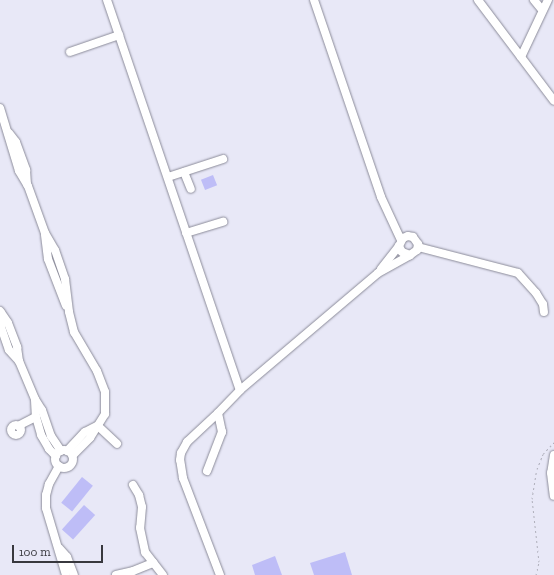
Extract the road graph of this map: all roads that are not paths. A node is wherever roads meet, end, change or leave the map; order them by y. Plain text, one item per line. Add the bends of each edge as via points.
1 (107, 0) edge
2 (314, 0) edge
3 (478, 0) edge
4 (534, 0) edge
5 (548, 0) edge
6 (542, 10) junction
7 (119, 35) junction
8 (70, 52) dead end
9 (521, 57) junction
10 (554, 101) edge
11 (0, 108) edge
12 (223, 158) dead end
13 (184, 172) junction
14 (168, 177) junction
15 (191, 189) dead end
16 (223, 222) dead end
17 (186, 233) junction
18 (400, 243) junction
19 (418, 247) junction
20 (410, 255) junction
21 (378, 273) junction
22 (0, 312) edge
23 (544, 312) dead end
24 (240, 390) junction
25 (35, 399) junction
26 (218, 414) junction
27 (36, 417) junction
28 (18, 426) dead end
29 (98, 426) junction
30 (117, 444) dead end
31 (64, 453) junction
32 (554, 455) edge
33 (59, 466) junction
34 (207, 471) dead end
35 (133, 485) dead end
36 (554, 496) edge
37 (58, 547) junction
38 (154, 564) junction
39 (132, 573) edge
40 (120, 574) edge
41 (66, 575) edge
42 (74, 575) edge
43 (163, 575) edge
44 (220, 575) edge

1 - 7 street
2 - 18 street via 381,197
3 - 9 street
4 - 6 street
5 - 6 street
6 - 9 street
7 - 8 street
7 - 14 street
9 - 10 street
11 - 29 street via 8,131 16,142 26,170 28,186 65,279 69,312 78,340 105,392 105,410
12 - 13 street
13 - 14 street
13 - 15 street
14 - 17 street
16 - 17 street
17 - 24 street
18 - 19 street via 408,236 414,237
18 - 20 street via 402,252
18 - 21 street
19 - 20 street
19 - 23 street via 518,273 536,293 543,304
20 - 21 street
21 - 24 street
22 - 25 street via 8,323 19,361
24 - 26 street
25 - 27 street
25 - 31 street via 42,410 52,440
26 - 34 street via 221,436
26 - 44 street via 187,442 180,460 183,478
27 - 28 street
27 - 31 street via 43,440
29 - 30 street
29 - 31 street via 85,432
31 - 33 street via 56,462
31 - 33 street via 73,461 70,466
32 - 36 street
33 - 37 street via 48,489 46,508
35 - 38 street via 142,507 140,528 144,552
37 - 41 street
37 - 42 street via 67,557
38 - 39 street
38 - 43 street
39 - 40 street

